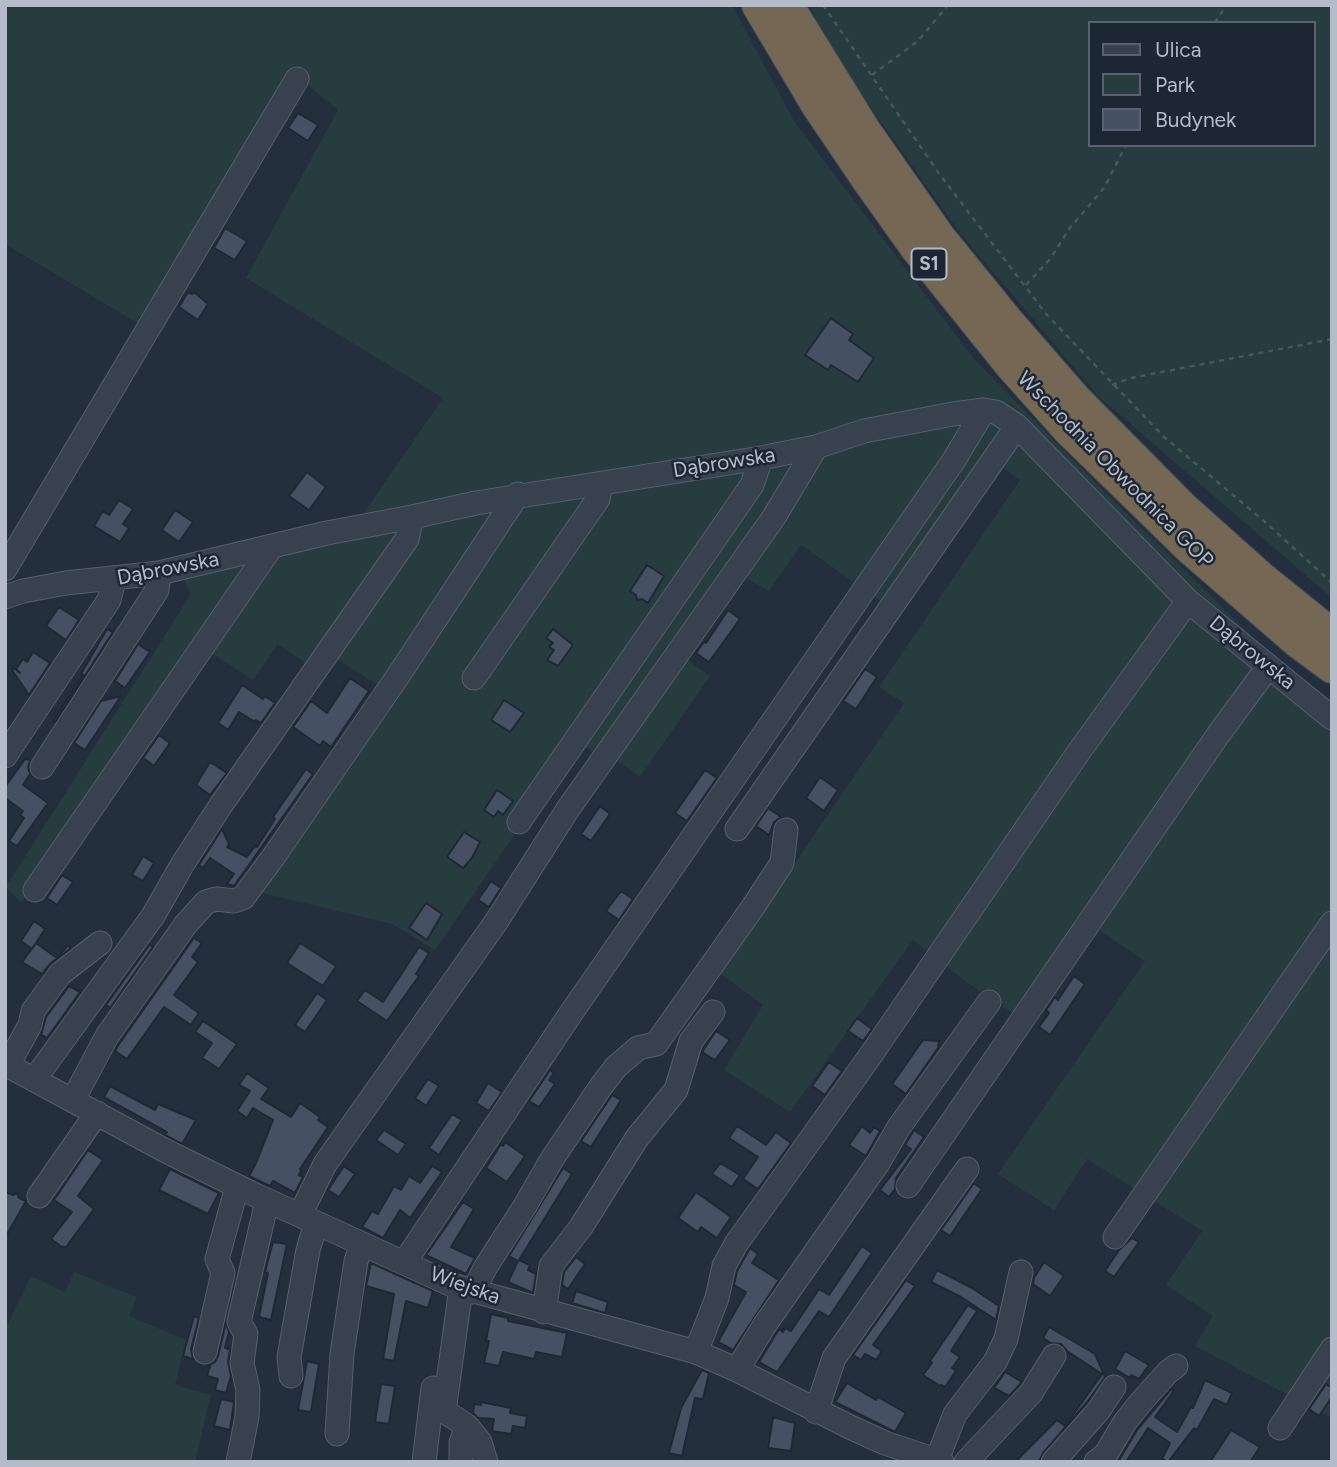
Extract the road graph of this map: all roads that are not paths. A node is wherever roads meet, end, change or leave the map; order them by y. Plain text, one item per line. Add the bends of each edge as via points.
1 (758, 5) edge
2 (787, 5) edge
3 (297, 79) dead end
4 (984, 410) junction
5 (1017, 426) junction
6 (816, 447) junction
7 (761, 458) junction
8 (601, 484) junction
9 (517, 494) junction
10 (412, 517) junction
11 (272, 546) junction
12 (5, 569) edge
13 (159, 573) junction
14 (114, 580) junction
15 (5, 597) edge
16 (1188, 601) junction
17 (1332, 635) edge
18 (1297, 641) junction
19 (1268, 667) junction
20 (1332, 667) edge
21 (474, 678) dead end
22 (1332, 678) edge
23 (1332, 718) edge
24 (5, 756) edge
25 (43, 767) dead end
26 (519, 822) dead end
27 (737, 829) dead end
28 (786, 830) dead end
29 (35, 890) dead end
30 (1332, 923) edge
31 (100, 943) dead end
32 (989, 1002) dead end
33 (713, 1012) dead end
34 (7, 1064) edge
35 (34, 1080) junction
36 (73, 1100) junction
37 (97, 1113) junction
38 (967, 1169) dead end
39 (237, 1186) junction
40 (908, 1186) dead end
41 (38, 1196) dead end
42 (267, 1200) junction
43 (308, 1219) junction
44 (1115, 1237) dead end
45 (362, 1244) junction
46 (404, 1263) junction
47 (1021, 1272) dead end
48 (462, 1288) junction
49 (544, 1312) junction
50 (1332, 1349) edge
51 (205, 1352) dead end
52 (696, 1352) junction
53 (1054, 1356) dead end
54 (1176, 1366) dead end
55 (737, 1370) junction
56 (291, 1376) dead end
57 (1114, 1387) dead end
58 (816, 1412) junction
59 (467, 1426) junction
60 (1280, 1428) dead end
61 (337, 1434) dead end
62 (940, 1461) edge
63 (238, 1462) edge
64 (424, 1462) edge
65 (461, 1462) edge
66 (486, 1462) edge
67 (966, 1462) edge
68 (1053, 1462) edge
69 (1096, 1462) edge

1 - 18 highway, Wschodnia Obwodnica GOP / S1 via 868,180 1001,353 1068,429 1192,551
2 - 17 highway, Wschodnia Obwodnica GOP / S1 via 879,152 939,237 1008,322 1076,400 1184,509
3 - 12 street
4 - 5 street, Dąbrowska
4 - 6 street, Dąbrowska via 864,431
4 - 46 street
5 - 16 street, Dąbrowska
5 - 27 street
6 - 7 street, Dąbrowska
6 - 43 street via 774,517 325,1164
7 - 8 street, Dąbrowska
7 - 26 street via 752,485
8 - 9 street, Dąbrowska
8 - 21 street via 598,499
9 - 10 street, Dąbrowska
9 - 36 street via 274,856 243,898 206,902 186,924 107,1037
10 - 11 street, Dąbrowska
10 - 35 street via 407,539 221,804 153,916
11 - 13 street, Dąbrowska
11 - 29 street
13 - 14 street, Dąbrowska
13 - 25 street via 157,590
14 - 15 street, Dąbrowska via 66,583
14 - 24 street via 109,600
16 - 19 street, Dąbrowska
16 - 52 street via 736,1244 724,1266
18 - 20 highway, Wschodnia Obwodnica GOP / S1
18 - 22 highway
19 - 23 street, Dąbrowska
19 - 40 street
28 - 48 street via 782,863 753,907 656,1044 638,1048 602,1085 485,1268
30 - 44 street
31 - 34 street via 60,974 33,1011 30,1026
32 - 55 street via 899,1127
33 - 49 street via 691,1041 676,1090 637,1138 551,1266
34 - 35 street, Wiejska
35 - 36 street, Wiejska
36 - 37 street, Wiejska
37 - 39 street, Wiejska
37 - 41 street
38 - 58 street via 834,1359
39 - 42 street, Wiejska
39 - 51 street via 217,1259 222,1273
42 - 43 street, Wiejska
42 - 63 street via 239,1322 246,1334 242,1363 248,1390
43 - 45 street, Wiejska
43 - 56 street via 308,1250 289,1357
45 - 46 street, Wiejska
45 - 61 street via 342,1354
46 - 48 street, Wiejska
47 - 62 street via 1006,1339 995,1362 955,1414
48 - 49 street, Wiejska
48 - 59 street via 444,1411
48 - 64 street via 436,1370
49 - 52 street, Wiejska
50 - 60 street
52 - 55 street, Wiejska
53 - 67 street via 1031,1393
54 - 69 street via 1141,1402
55 - 58 street, Wiejska
57 - 68 street
58 - 62 street, Wiejska
59 - 65 street
59 - 66 street via 480,1442

